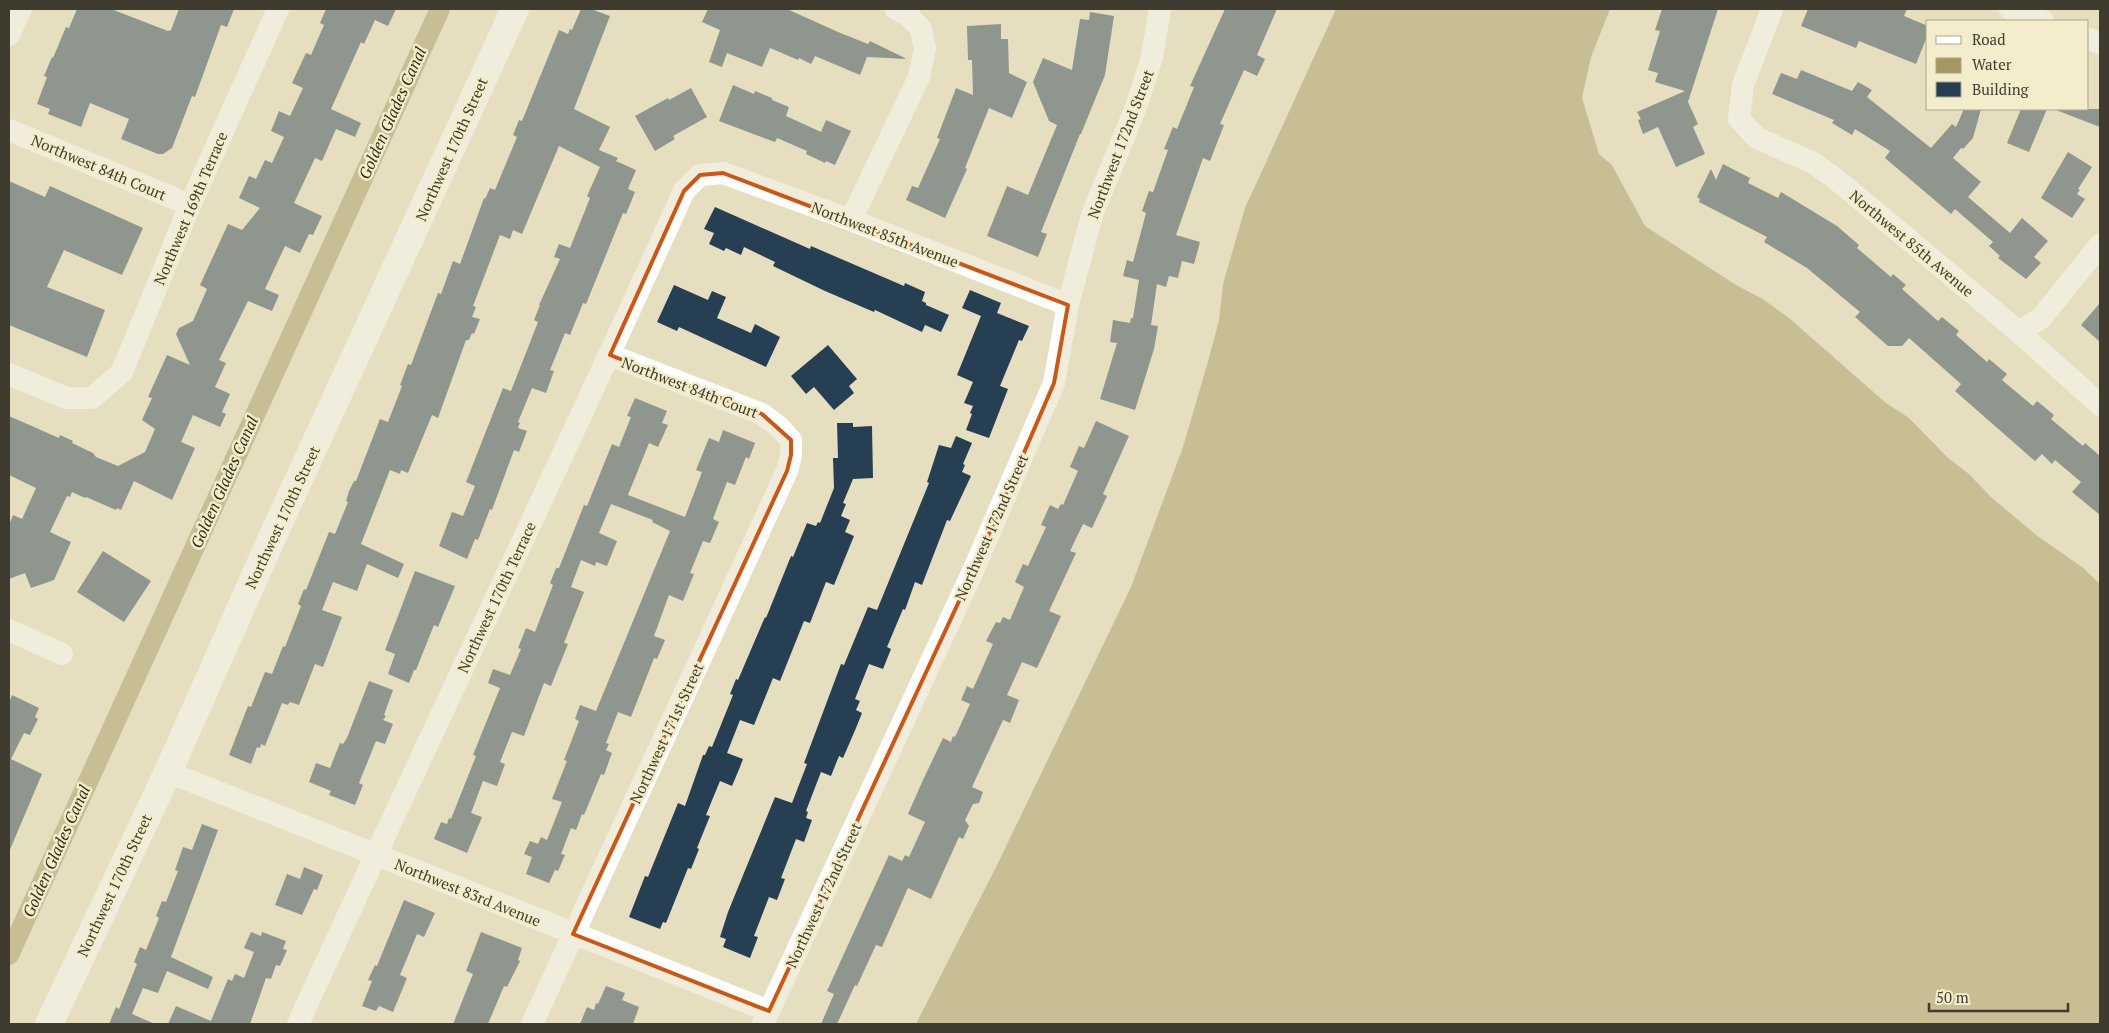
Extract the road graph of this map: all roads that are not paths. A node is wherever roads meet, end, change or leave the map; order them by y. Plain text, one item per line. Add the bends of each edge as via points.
1 (21, 9) edge
2 (278, 9) edge
3 (515, 9) edge
4 (896, 9) edge
5 (1160, 9) edge
6 (1772, 9) edge
7 (2010, 9) edge
8 (2040, 20) edge
9 (9, 35) edge
10 (9, 130) edge
11 (700, 176) joint
12 (190, 205) junction
13 (851, 220) junction
14 (2100, 245) edge
15 (1068, 305) junction
16 (2019, 332) junction
17 (610, 355) junction
18 (9, 374) edge
19 (2100, 405) edge
20 (791, 440) joint
21 (9, 630) edge
22 (62, 654) dead end
23 (168, 772) junction
24 (375, 854) junction
25 (573, 934) junction
26 (766, 1018) edge
27 (49, 1024) edge
28 (298, 1024) edge
29 (532, 1024) edge

1 - 9 street
2 - 12 street, Northwest 169th Terrace
3 - 23 street, Northwest 170th Street
4 - 13 street via 921,28 926,49 919,77
5 - 15 street, Northwest 172nd Street via 1152,57 1136,107 1092,215
6 - 16 street, Northwest 85th Avenue via 1744,85 1740,119 1758,138 1814,164 1835,179
7 - 8 street
10 - 12 street, Northwest 84th Court
11 - 13 street, Northwest 85th Avenue via 723,172
11 - 17 street, Northwest 170th Terrace via 684,191
12 - 18 street, Northwest 169th Terrace via 122,372 92,398 66,398
13 - 15 street, Northwest 85th Avenue
14 - 16 street via 2041,318
15 - 26 street, Northwest 172nd Street via 1054,383 973,571
16 - 19 street, Northwest 85th Avenue
17 - 20 street, Northwest 84th Court via 762,414
17 - 24 street, Northwest 170th Terrace
20 - 25 street, Northwest 171st Street via 787,471
21 - 22 street
23 - 24 street, Northwest 83rd Avenue
23 - 27 street, Northwest 170th Street
24 - 25 street, Northwest 83rd Avenue
24 - 28 street, Northwest 170th Terrace
25 - 26 street, Northwest 83rd Avenue
25 - 29 street, Northwest 171st Street

